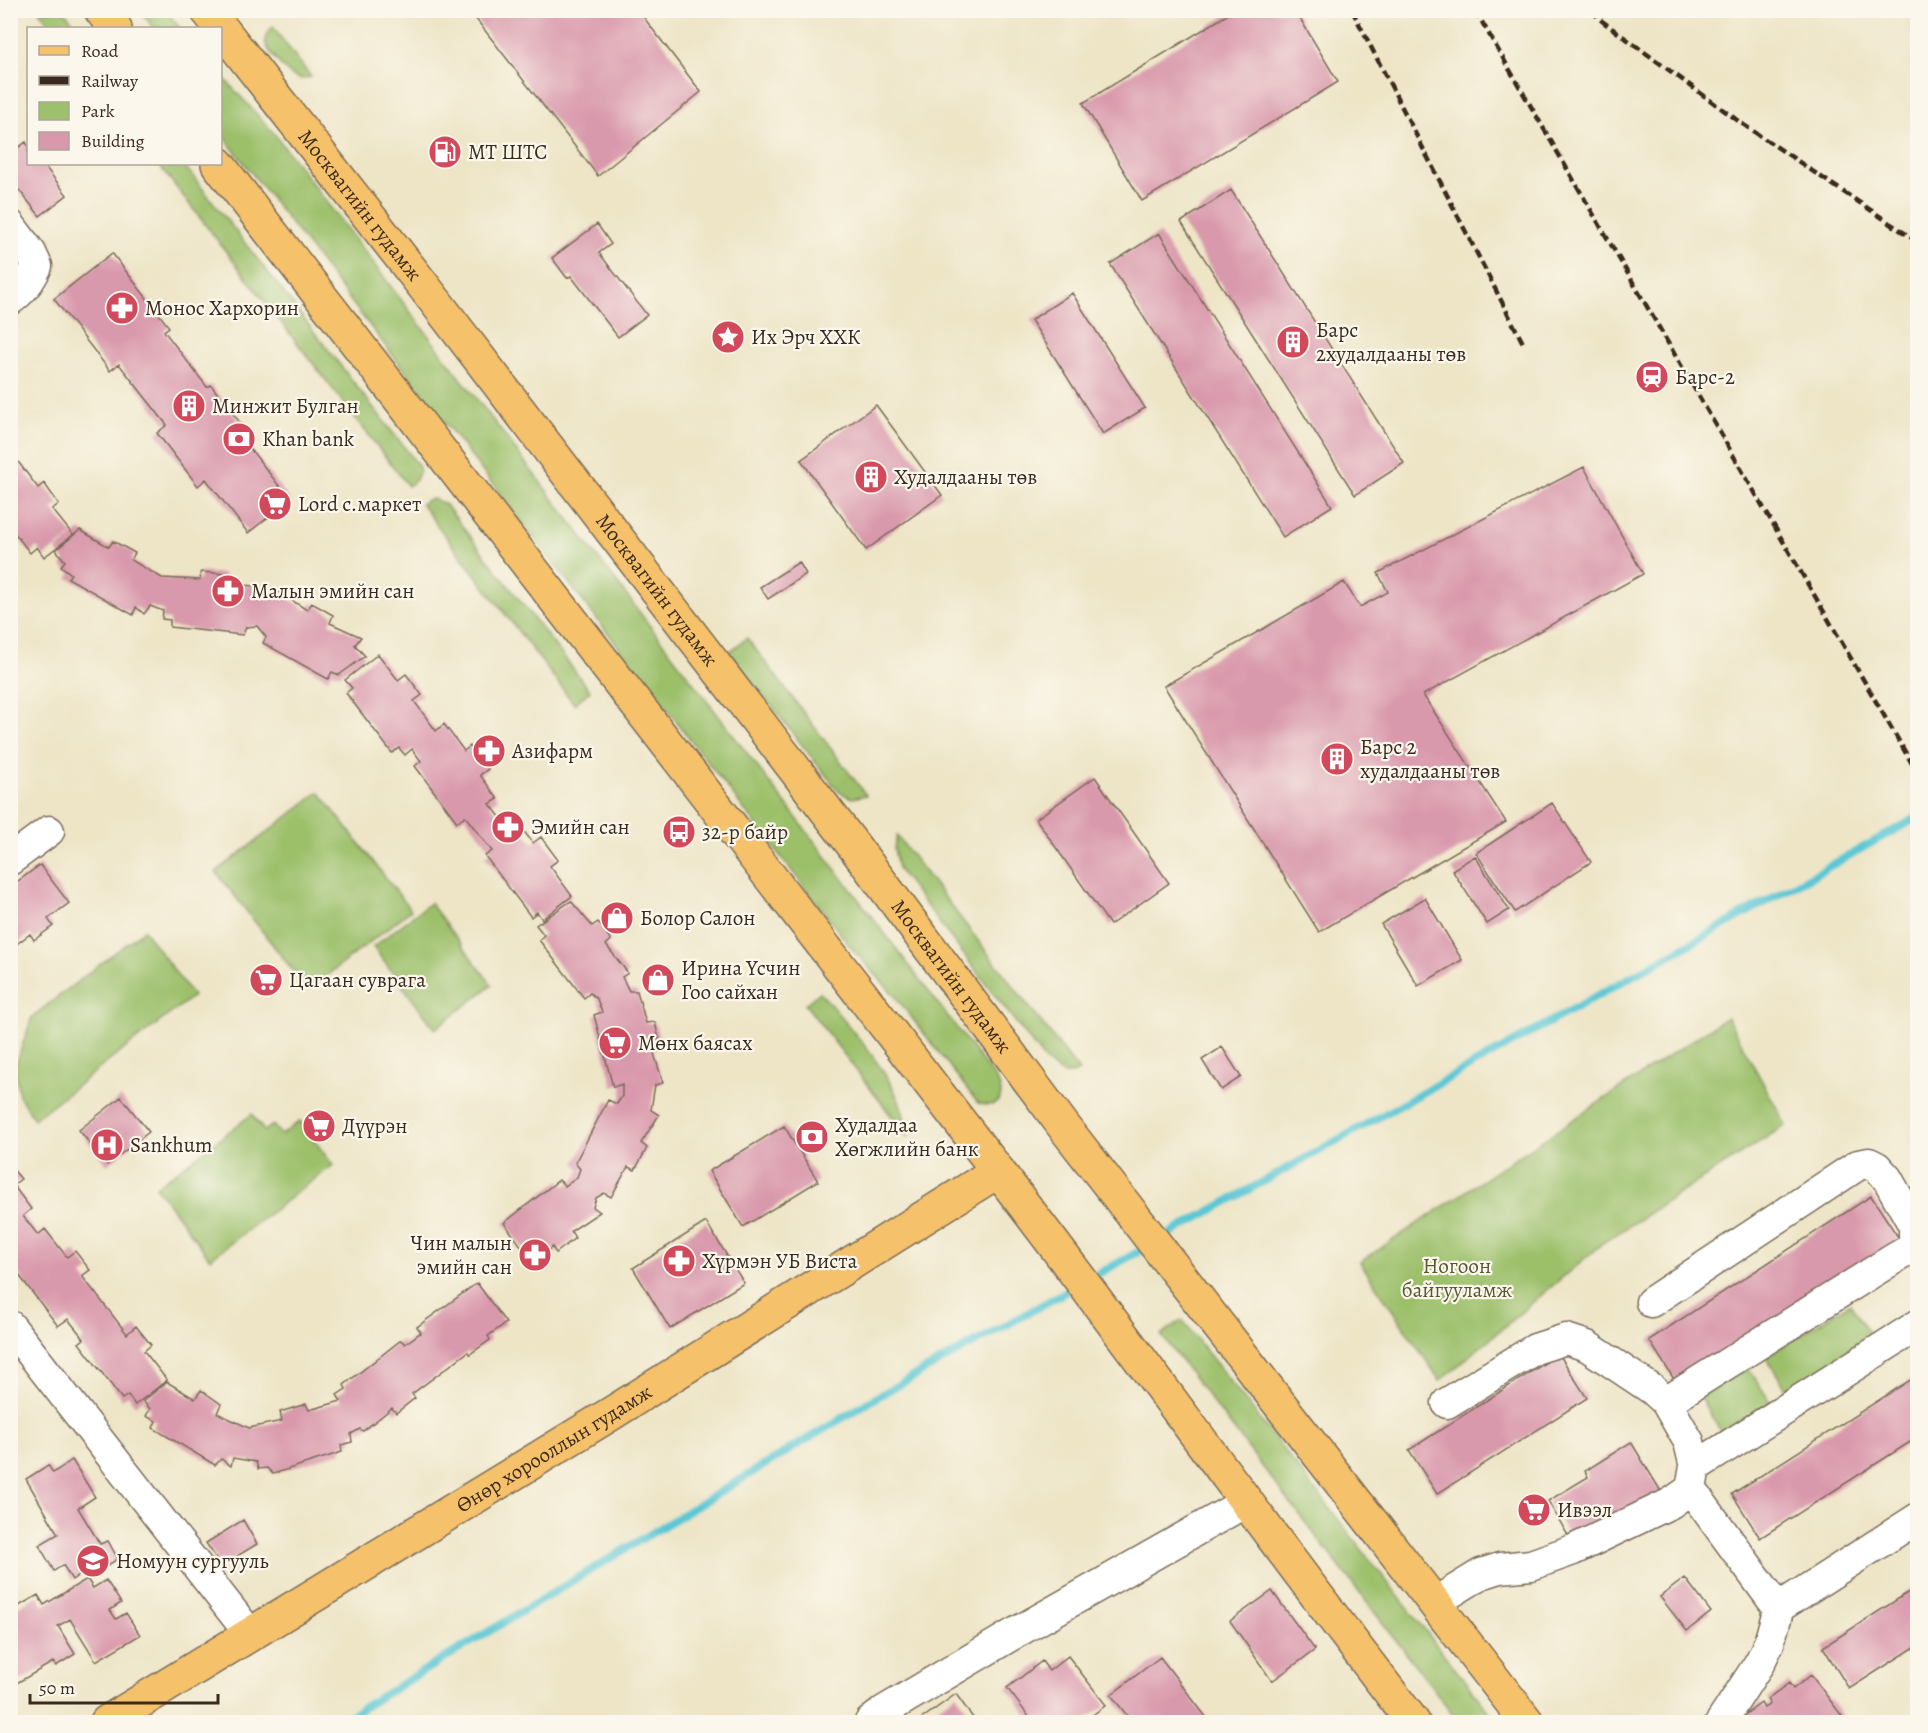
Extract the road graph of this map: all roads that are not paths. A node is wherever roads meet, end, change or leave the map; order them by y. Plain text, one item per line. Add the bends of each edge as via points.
1 (101, 10) edge
2 (207, 10) edge
3 (114, 27) edge
4 (220, 27) edge
5 (222, 29) edge
6 (219, 165) edge
7 (10, 225) edge
8 (10, 300) edge
9 (49, 831) dead end
10 (10, 860) edge
11 (998, 1171) junction
12 (1916, 1249) edge
13 (1651, 1302) dead end
14 (1917, 1325) edge
15 (10, 1326) edge
16 (1666, 1402) junction
17 (1447, 1403) dead end
18 (1693, 1478) junction
19 (1246, 1502) junction
20 (1917, 1518) edge
21 (1434, 1603) junction
22 (1780, 1604) junction
23 (250, 1634) junction
24 (107, 1722) edge
25 (870, 1722) edge
26 (1413, 1722) edge
27 (1527, 1722) edge
28 (1721, 1722) edge

1 - 3 main road
2 - 4 main road, Москвагийн гудамж
5 - 21 main road, Москвагийн гудамж via 429,293
6 - 11 main road
7 - 8 street via 37,266 33,278
9 - 10 street
11 - 19 main road
11 - 23 main road, Өнөр хорооллын гудамж
12 - 13 street via 1914,1226 1887,1178 1869,1163 1858,1165
12 - 16 street
14 - 18 street
15 - 23 street
16 - 17 street via 1653,1389 1587,1346 1566,1339 1534,1349
16 - 18 street via 1689,1442
18 - 21 street via 1671,1503 1573,1550 1531,1565 1481,1574
18 - 22 street via 1773,1601
19 - 25 street via 1010,1636
19 - 26 main road
20 - 22 street
21 - 27 main road, Москвагийн гудамж
22 - 28 street via 1760,1662
23 - 24 main road, Өнөр хорооллын гудамж

